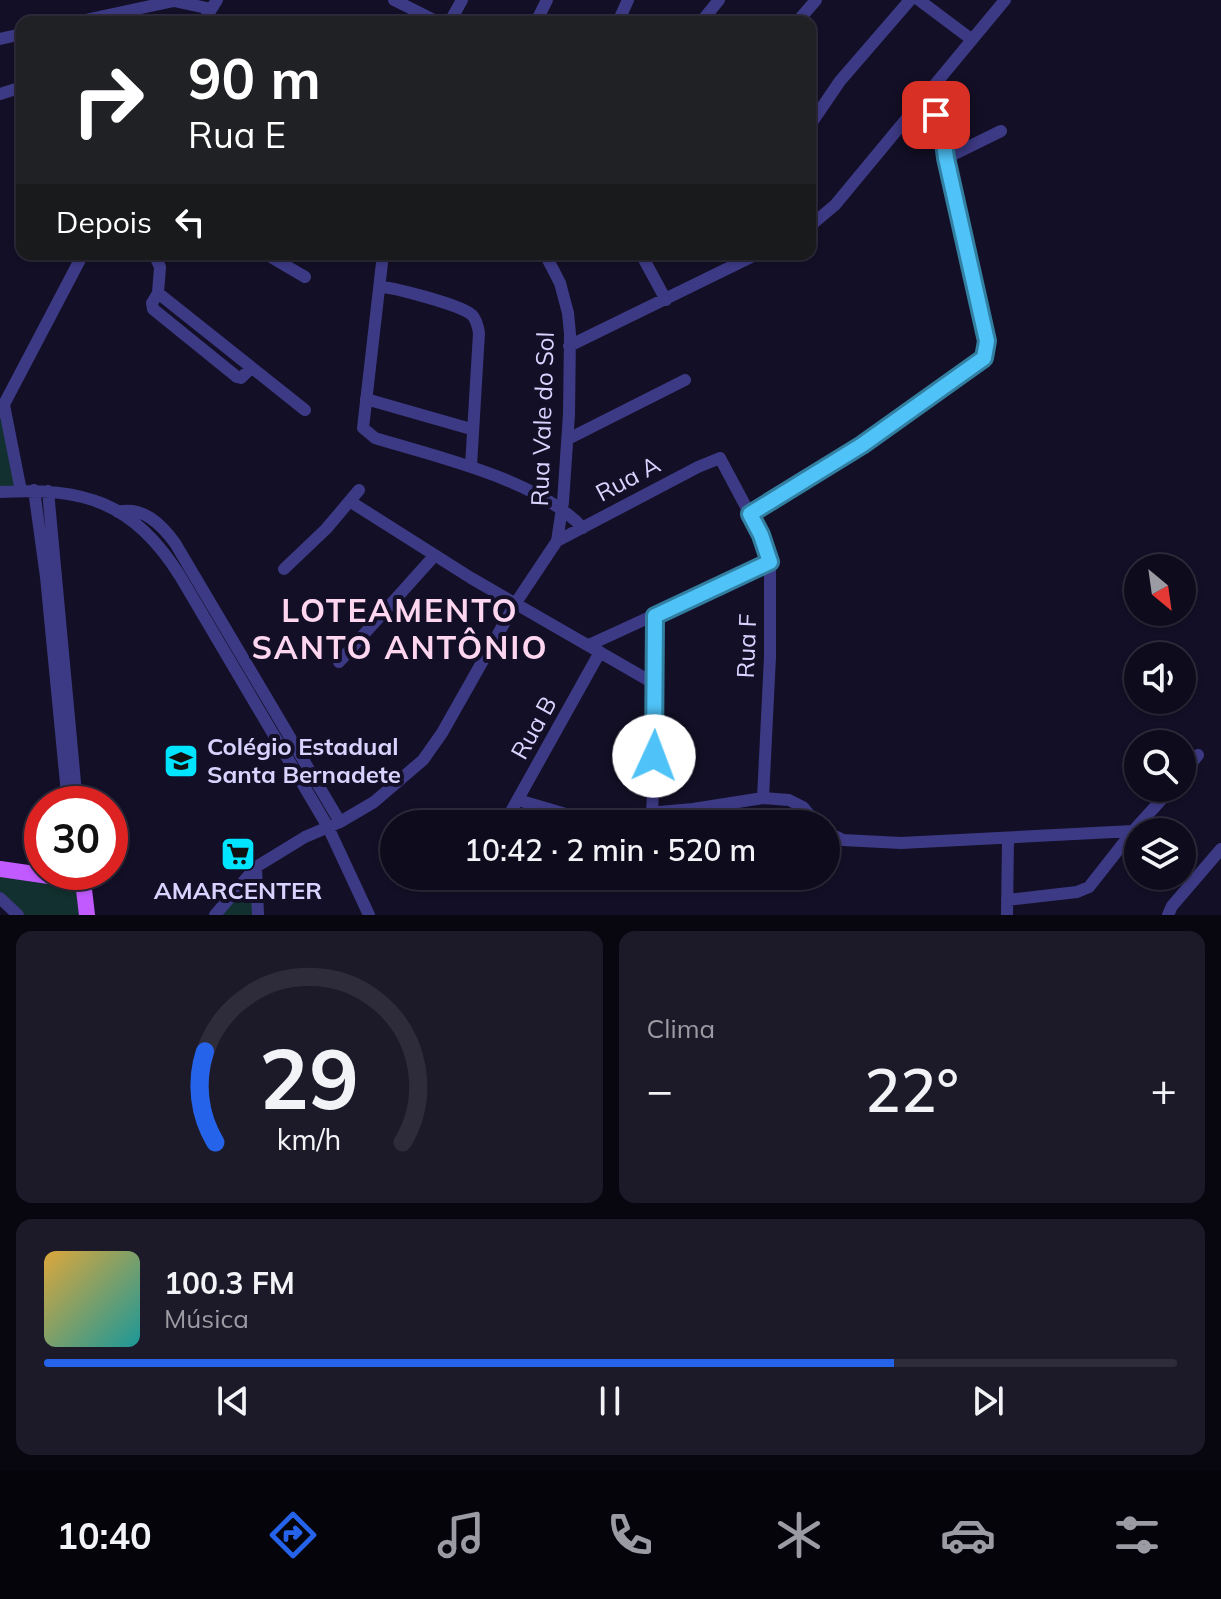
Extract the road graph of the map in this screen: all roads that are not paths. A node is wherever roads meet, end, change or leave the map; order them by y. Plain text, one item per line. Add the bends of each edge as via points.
1 (394, 0) edge
2 (816, 0) edge
3 (910, 0) edge
4 (919, 0) edge
5 (1005, 0) edge
6 (214, 4) edge
7 (104, 16) edge
8 (426, 16) edge
9 (802, 16) edge
10 (971, 39) junction
11 (923, 98) junction
12 (816, 116) edge
13 (1001, 131) dead end
14 (946, 158) junction
15 (816, 221) edge
16 (80, 260) edge
17 (157, 260) edge
18 (276, 260) edge
19 (383, 260) edge
20 (548, 260) edge
21 (644, 260) edge
22 (741, 260) edge
23 (305, 277) dead end
24 (381, 287) junction
25 (666, 300) junction
26 (569, 346) junction
27 (685, 380) dead end
28 (366, 399) junction
29 (2, 409) edge
30 (305, 410) dead end
31 (471, 429) junction
32 (568, 439) junction
33 (720, 458) joint
34 (471, 466) junction
35 (28, 490) junction
36 (359, 490) dead end
37 (48, 491) junction
38 (0, 492) edge
39 (351, 502) junction
40 (562, 509) junction
41 (750, 514) junction
42 (583, 528) junction
43 (46, 535) junction
44 (557, 541) junction
45 (435, 555) junction
46 (770, 562) junction
47 (284, 569) dead end
48 (515, 604) junction
49 (655, 616) junction
50 (595, 649) junction
51 (339, 662) dead end
52 (655, 684) junction
53 (1198, 755) dead end
54 (1196, 758) edge
55 (69, 765) junction
56 (68, 786) edge
57 (73, 786) edge
58 (763, 798) junction
59 (518, 800) junction
60 (1159, 802) edge
61 (512, 810) edge
62 (552, 810) edge
63 (652, 810) edge
64 (674, 810) edge
65 (805, 810) edge
66 (1145, 818) edge
67 (334, 825) junction
68 (1124, 832) edge
69 (1008, 838) junction
70 (840, 839) edge
71 (1124, 842) edge
72 (1221, 849) edge
73 (256, 867) junction
74 (0, 869) edge
75 (24, 871) edge
76 (0, 898) edge
77 (1007, 900) junction
78 (14, 914) edge
79 (215, 915) edge
80 (258, 915) edge
81 (369, 915) edge
82 (1007, 915) edge
83 (1168, 915) edge

1 - 8 street
2 - 9 street
3 - 12 street
4 - 10 street
5 - 10 street
6 - 7 street via 174,1
10 - 11 street
11 - 14 street via 942,127
11 - 15 street
13 - 14 street
14 - 41 street via 987,341 984,358 862,445
16 - 29 street
17 - 30 street via 158,293
18 - 23 street
19 - 24 street
20 - 26 street, Rua Vale do Sol via 568,313
21 - 25 street
22 - 25 street
24 - 28 street
24 - 31 street via 473,316 479,333
25 - 26 street
26 - 32 street, Rua Vale do Sol
27 - 32 street
28 - 31 street
28 - 34 street via 363,428 369,435
29 - 35 street
31 - 34 street
32 - 40 street, Rua Vale do Sol
33 - 41 street, Rua F
33 - 42 street, Rua A
34 - 40 street
35 - 37 street
35 - 38 street
35 - 43 street
36 - 39 street
37 - 43 street
37 - 67 street via 80,495 133,520 168,557
39 - 45 street
39 - 47 street
40 - 42 street
40 - 44 street, Rua Vale do Sol
41 - 46 street, Rua F
42 - 44 street, Rua A
43 - 55 street
44 - 48 street
45 - 48 street
45 - 51 street
46 - 49 street
46 - 58 street, Rua F
48 - 50 street
48 - 67 street via 423,760 374,802
49 - 50 street
49 - 52 street
50 - 52 street
50 - 59 street, Rua B
52 - 63 street
53 - 54 street
55 - 56 street
55 - 57 street
58 - 64 street
58 - 65 street via 789,800
59 - 61 street, Rua B
59 - 62 street
60 - 66 street
67 - 73 street
67 - 81 street
68 - 69 street
69 - 70 street
69 - 77 street
71 - 77 street via 1089,887
72 - 83 street
73 - 79 street
73 - 80 street
74 - 75 main road
76 - 78 street
77 - 82 street

